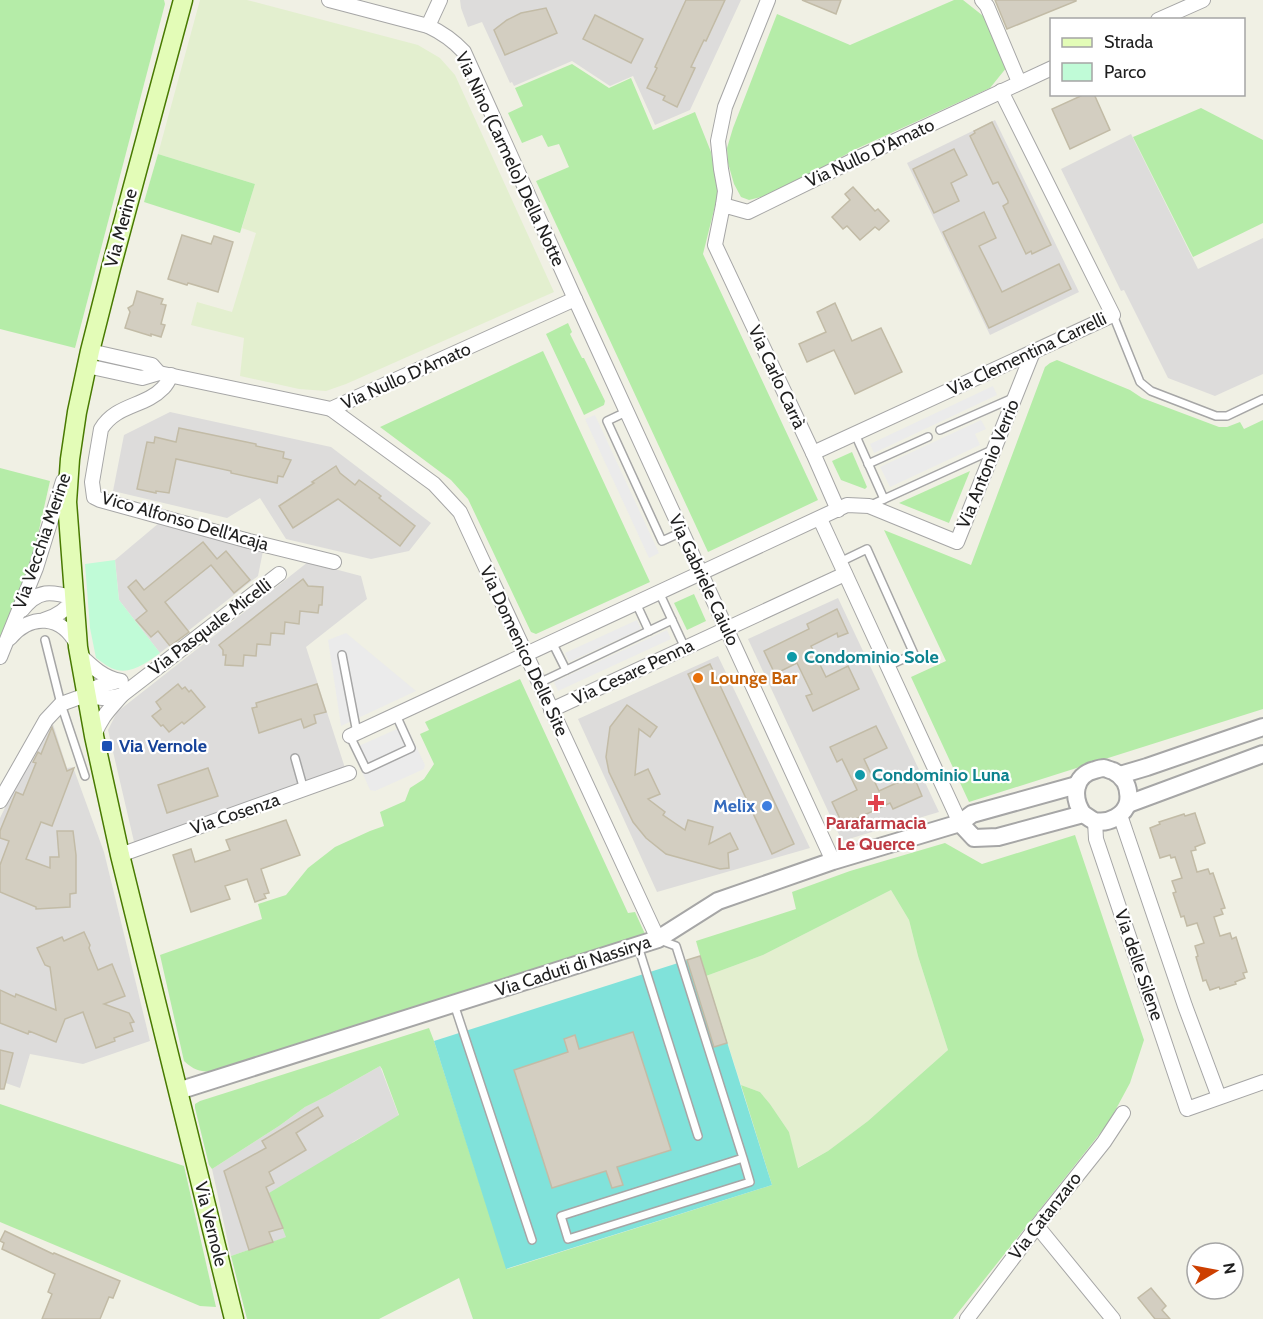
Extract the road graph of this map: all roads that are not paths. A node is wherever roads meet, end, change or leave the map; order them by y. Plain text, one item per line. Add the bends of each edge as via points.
1 (183, 0) edge
2 (329, 0) edge
3 (440, 0) edge
4 (768, 0) edge
5 (982, 0) edge
6 (1203, 0) edge
7 (1174, 6) edge
8 (1160, 18) edge
9 (428, 26) junction
10 (1050, 69) edge
11 (1019, 82) junction
12 (1001, 91) junction
13 (723, 205) junction
14 (575, 299) junction
15 (1113, 315) junction
16 (1033, 352) junction
17 (89, 359) junction
18 (165, 374) junction
19 (142, 378) junction
20 (1016, 397) junction
21 (1263, 399) edge
22 (122, 409) junction
23 (331, 410) junction
24 (626, 412) junction
25 (940, 430) dead end
26 (855, 434) junction
27 (928, 437) dead end
28 (994, 450) junction
29 (813, 453) junction
30 (70, 459) junction
31 (868, 464) junction
32 (884, 499) junction
33 (869, 506) junction
34 (838, 510) junction
35 (820, 519) junction
36 (682, 532) junction
37 (334, 562) dead end
38 (843, 568) junction
39 (701, 573) junction
40 (279, 574) dead end
41 (659, 592) junction
42 (74, 598) junction
43 (636, 603) junction
44 (15, 619) junction
45 (44, 620) junction
46 (672, 621) junction
47 (727, 629) junction
48 (649, 631) junction
49 (45, 640) dead end
50 (552, 642) junction
51 (686, 648) junction
52 (2, 651) edge
53 (79, 651) junction
54 (525, 654) junction
55 (342, 655) dead end
56 (888, 666) junction
57 (566, 670) junction
58 (539, 683) junction
59 (120, 688) junction
60 (86, 695) junction
61 (61, 704) junction
62 (551, 710) junction
63 (396, 715) junction
64 (1263, 727) edge
65 (354, 734) junction
66 (94, 736) junction
67 (1263, 754) edge
68 (295, 758) dead end
69 (350, 774) dead end
70 (1120, 775) junction
71 (85, 776) dead end
72 (1077, 785) junction
73 (304, 790) junction
74 (0, 801) edge
75 (1124, 810) junction
76 (1089, 818) junction
77 (960, 823) junction
78 (120, 855) junction
79 (833, 861) junction
80 (658, 939) junction
81 (638, 946) junction
82 (454, 1004) junction
83 (1263, 1082) edge
84 (178, 1091) junction
85 (1219, 1097) junction
86 (1123, 1113) dead end
87 (698, 1136) dead end
88 (743, 1158) junction
89 (1037, 1226) junction
90 (532, 1240) dead end
91 (234, 1319) edge
92 (967, 1319) edge
93 (1113, 1319) edge

1 - 17 main road, Via Merine
2 - 9 street, Via Nino (Carmelo) Della Notte
3 - 9 street
4 - 13 street via 725,107 718,141 725,191
5 - 11 street
6 - 7 street
7 - 8 street
9 - 14 street, Via Nino (Carmelo) Della Notte via 453,40 464,52
10 - 11 street, Via Nullo D'Amato
11 - 12 street, Via Nullo D'Amato
12 - 13 street, Via Nullo D'Amato via 748,212
12 - 15 street, Via Clementina Carrelli
13 - 29 street, Via Carlo Carrà via 715,244
14 - 23 street, Via Nullo D'Amato
14 - 24 street, Via Gabriele Caiulo
15 - 16 street, Via Clementina Carrelli
15 - 21 lane via 1140,382 1151,392 1216,416 1227,416
16 - 20 street, Via Antonio Verrio
16 - 26 street, Via Clementina Carrelli
17 - 18 street, Via Nullo D'Amato via 152,366
17 - 19 street, Via Nullo D'Amato
17 - 30 main road, Via Merine via 73,411
18 - 19 street, Via Nullo D'Amato
18 - 22 street, Vico Alfonso Dell'Acaja via 165,386 159,391
18 - 23 street, Via Nullo D'Amato
19 - 22 street, Vico Alfonso Dell'Acaja via 140,388
20 - 25 lane
20 - 28 street, Via Antonio Verrio
22 - 37 street, Vico Alfonso Dell'Acaja via 101,429 92,482 94,497
23 - 54 street, Via Domenico Delle Site via 434,484 460,512
24 - 36 street, Via Gabriele Caiulo
24 - 36 lane via 607,421 662,541
26 - 29 street, Via Clementina Carrelli
26 - 31 lane
27 - 31 lane
28 - 32 lane
28 - 33 street, Via Antonio Verrio via 957,542
29 - 34 street, Via Carlo Carrà
30 - 42 main road, Via Vernole via 67,502
30 - 44 street, Via Vecchia Merine via 36,568
31 - 32 lane
32 - 33 lane
33 - 34 street via 847,505
34 - 35 street
35 - 38 street
35 - 39 street
36 - 39 street, Via Gabriele Caiulo
38 - 47 street, Via Cesare Penna
38 - 56 street
38 - 56 lane via 867,549 914,654
39 - 41 street
39 - 47 street, Via Gabriele Caiulo
40 - 59 street, Via Pasquale Micelli via 141,680
41 - 43 street
41 - 46 lane
42 - 44 street via 46,592 30,601
42 - 45 street via 63,611
42 - 53 main road, Via Vernole
43 - 48 lane
43 - 50 street
44 - 52 street, Via Vecchia Merine
45 - 52 street via 21,628
45 - 53 street via 66,629
46 - 48 lane
46 - 51 lane
47 - 51 street, Via Cesare Penna
47 - 79 street, Via Gabriele Caiulo
48 - 57 lane
49 - 61 lane
50 - 54 street
50 - 57 lane
51 - 62 street, Via Cesare Penna
53 - 59 street
53 - 60 main road, Via Vernole
54 - 58 street, Via Domenico Delle Site
54 - 63 street
55 - 65 lane
56 - 77 street
57 - 58 lane
58 - 62 street, Via Domenico Delle Site
59 - 60 street, Via Pasquale Micelli via 100,686
59 - 66 street, Via Pasquale Micelli
60 - 61 street, Via Pasquale Micelli
60 - 66 main road, Via Vernole
61 - 71 lane
61 - 74 street via 46,720
62 - 80 street, Via Domenico Delle Site
63 - 65 street
63 - 65 lane via 411,748 366,769
64 - 70 street, Via Caduti di Nassirya
66 - 78 main road, Via Vernole
67 - 75 street
68 - 73 lane
69 - 73 street, Via Cosenza
70 - 72 street, Via Caduti di Nassirya via 1104,768 1088,772
70 - 75 street via 1128,788
72 - 76 street via 1077,806
72 - 77 street, Via Caduti di Nassirya via 972,814
73 - 78 street, Via Cosenza
75 - 76 street via 1108,821
75 - 85 street, Via delle Silene via 1181,996
76 - 77 street via 998,837 974,838
76 - 85 street, Via delle Silene via 1187,1109
77 - 79 street, Via Caduti di Nassirya
78 - 84 main road, Via Vernole
79 - 80 street, Via Caduti di Nassirya via 718,901
80 - 81 street, Via Caduti di Nassirya
80 - 88 lane via 676,946
81 - 82 street, Via Caduti di Nassirya
81 - 87 lane
82 - 84 street, Via Caduti di Nassirya
82 - 90 lane
83 - 85 street
84 - 91 main road, Via Vernole
86 - 89 street, Via Catanzaro
88 - 88 lane via 561,1216 568,1239 750,1182
89 - 92 street, Via Catanzaro
89 - 93 street

